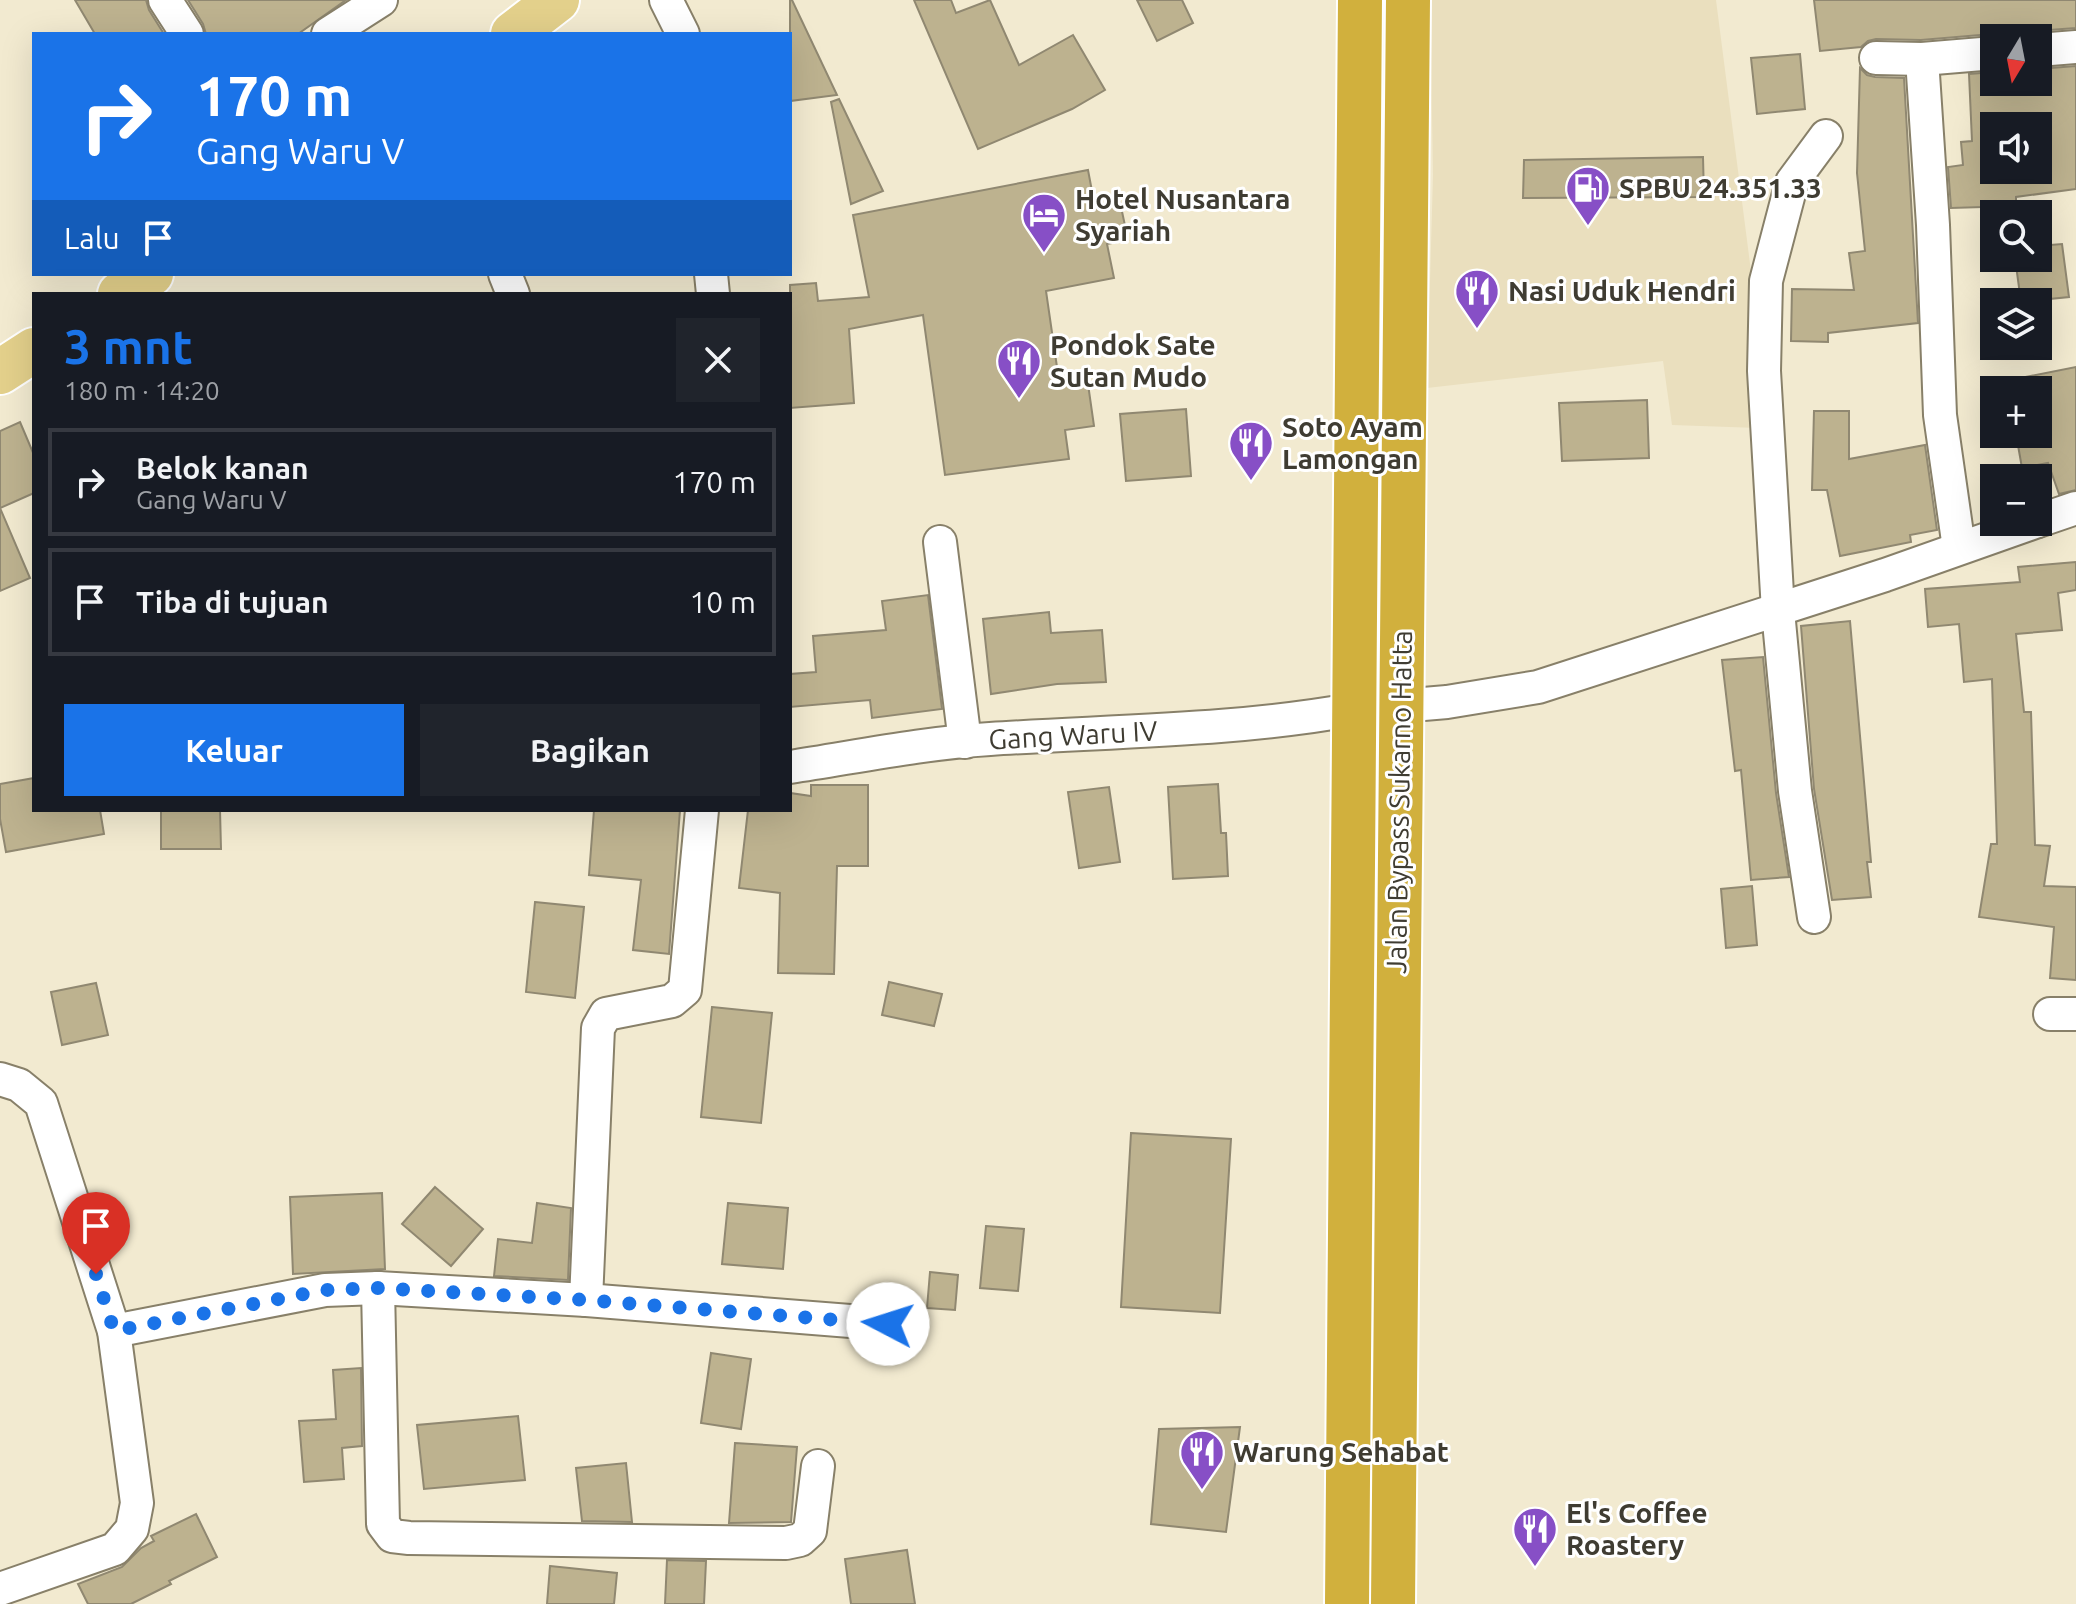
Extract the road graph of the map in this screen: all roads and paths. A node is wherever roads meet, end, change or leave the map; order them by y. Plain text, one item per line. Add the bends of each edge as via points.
1 (165, 0) edge
2 (381, 0) edge
3 (557, 0) edge
4 (666, 0) edge
5 (1360, 0) edge
6 (1408, 0) edge
7 (186, 32) edge
8 (331, 32) edge
9 (516, 32) edge
10 (682, 32) edge
11 (2076, 47) edge
12 (2052, 49) edge
13 (1980, 54) edge
14 (1876, 58) dead end
15 (1922, 59) junction
16 (1826, 136) dead end
17 (148, 276) edge
18 (123, 292) edge
19 (32, 351) edge
20 (0, 372) edge
21 (2076, 508) edge
22 (2052, 516) edge
23 (1995, 536) edge
24 (940, 542) dead end
25 (1959, 548) junction
26 (1778, 611) junction
27 (1400, 706) junction
28 (1356, 709) junction
29 (965, 742) junction
30 (792, 767) edge
31 (702, 812) edge
32 (1814, 917) dead end
33 (0, 1079) edge
34 (378, 1288) junction
35 (586, 1300) junction
36 (888, 1324) dead end
37 (114, 1331) junction
38 (1393, 1445) junction
39 (1348, 1446) junction
40 (818, 1466) dead end
41 (0, 1589) edge
42 (1347, 1604) edge
43 (1393, 1604) edge

1 - 7 street
2 - 8 street
3 - 9 main road
4 - 10 street
5 - 28 highway, Jalan Bypass Sukarno Hatta
6 - 27 highway, Jalan Bypass Sukarno Hatta
11 - 12 street
13 - 15 street
14 - 15 street
15 - 25 street via 1940,415
16 - 26 street via 1792,182 1766,281 1764,371
17 - 18 main road
19 - 20 main road
21 - 22 street
23 - 25 street
24 - 29 street
25 - 26 street
26 - 27 street via 1538,687
26 - 32 street via 1795,791
27 - 38 highway, Jalan Bypass Sukarno Hatta
28 - 29 street, Gang Waru IV via 1147,732
28 - 39 highway, Jalan Bypass Sukarno Hatta
29 - 30 street, Gang Waru IV
31 - 35 street via 685,990 672,1001 606,1014 598,1028
33 - 37 street via 19,1085 41,1103
34 - 35 street
34 - 37 street via 325,1290
34 - 40 street via 383,1524 392,1536 786,1543 810,1531
35 - 36 street
37 - 41 street via 137,1503 132,1529 115,1549
38 - 39 highway
38 - 43 highway, Jalan Bypass Sukarno Hatta
39 - 42 highway, Jalan Bypass Sukarno Hatta

